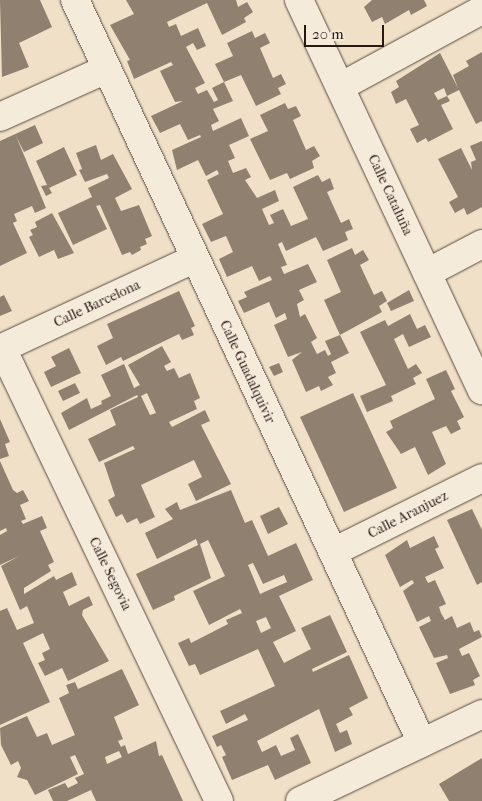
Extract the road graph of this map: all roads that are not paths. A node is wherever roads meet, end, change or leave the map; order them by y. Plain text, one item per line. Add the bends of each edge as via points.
1 (75, 0) edge
2 (299, 0) edge
3 (482, 10) edge
4 (107, 69) junction
5 (340, 87) junction
6 (0, 118) edge
7 (482, 244) edge
8 (194, 259) junction
9 (427, 273) junction
10 (1, 348) edge
11 (482, 390) edge
12 (482, 478) edge
13 (333, 552) junction
14 (482, 714) edge
15 (422, 743) junction
16 (219, 801) edge
17 (300, 801) edge

1 - 4 street, Calle Guadalquivir
2 - 5 street, Calle Cataluña
3 - 5 street
4 - 6 street
4 - 8 street, Calle Guadalquivir
5 - 9 street, Calle Cataluña
7 - 9 street
8 - 10 street, Calle Barcelona
8 - 13 street, Calle Guadalquivir
9 - 11 street, Calle Cataluña
10 - 16 street, Calle Segovia
12 - 13 street, Calle Aranjuez
13 - 15 street, Calle Guadalquivir
14 - 15 street
15 - 17 street

